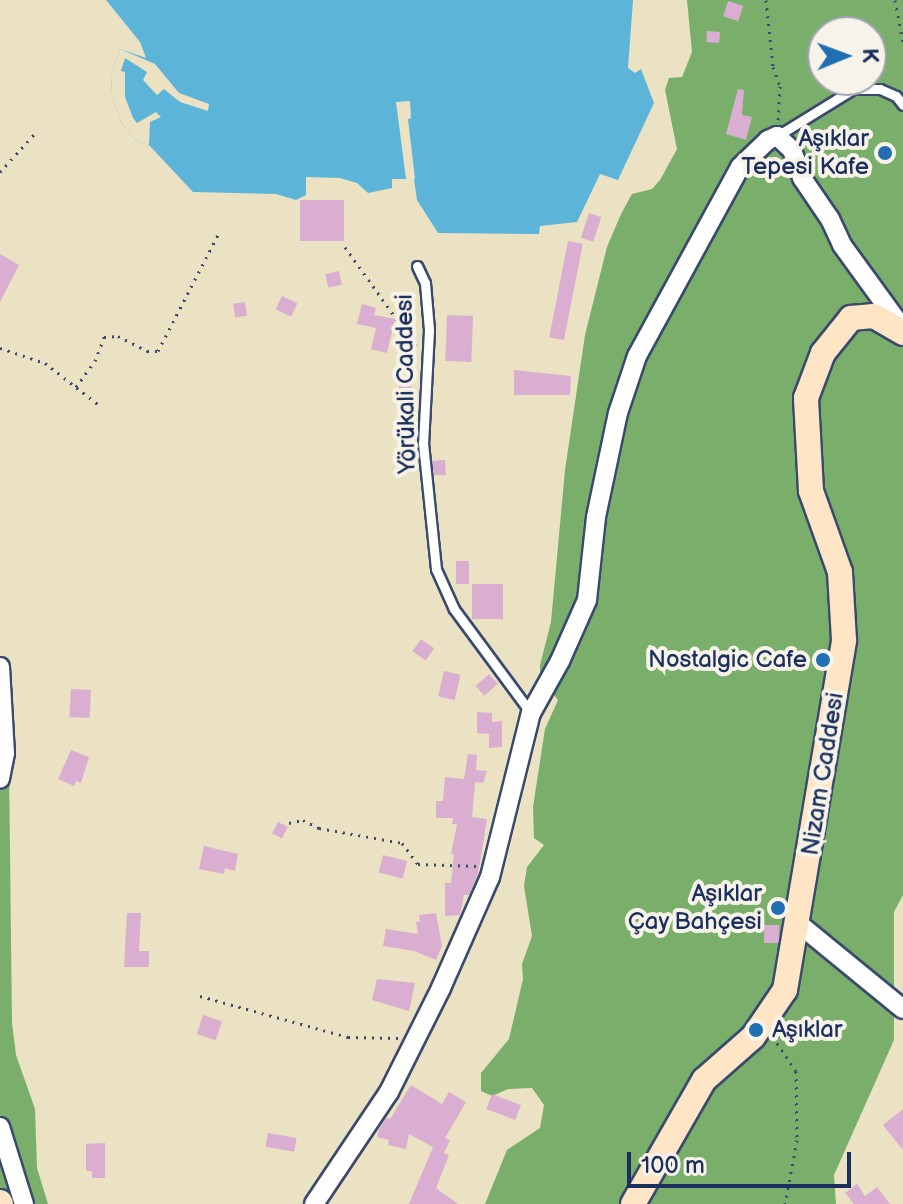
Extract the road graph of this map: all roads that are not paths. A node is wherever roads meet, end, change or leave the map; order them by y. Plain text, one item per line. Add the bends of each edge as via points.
1 (903, 105) edge
2 (777, 136) junction
3 (417, 266) dead end
4 (903, 331) edge
5 (0, 667) edge
6 (531, 713) junction
7 (0, 779) edge
8 (799, 924) junction
9 (903, 1009) edge
10 (0, 1127) edge
11 (24, 1204) edge
12 (314, 1204) edge
13 (633, 1204) edge

1 - 2 lane via 880,89 853,89
2 - 4 street via 792,150 802,178 842,245
2 - 6 street via 740,167 637,356 618,413 596,517 587,600
3 - 6 lane, Yörükali Caddesi via 425,283 429,330 423,443 436,569 454,609
4 - 8 street, Nizam Caddesi via 874,316 851,318 823,353 806,398 811,491 840,572 844,640
5 - 7 street via 5,753
6 - 12 street via 492,867 441,988 389,1092
8 - 9 street
8 - 13 street, Nizam Caddesi via 785,990 753,1037 704,1080
10 - 11 street

